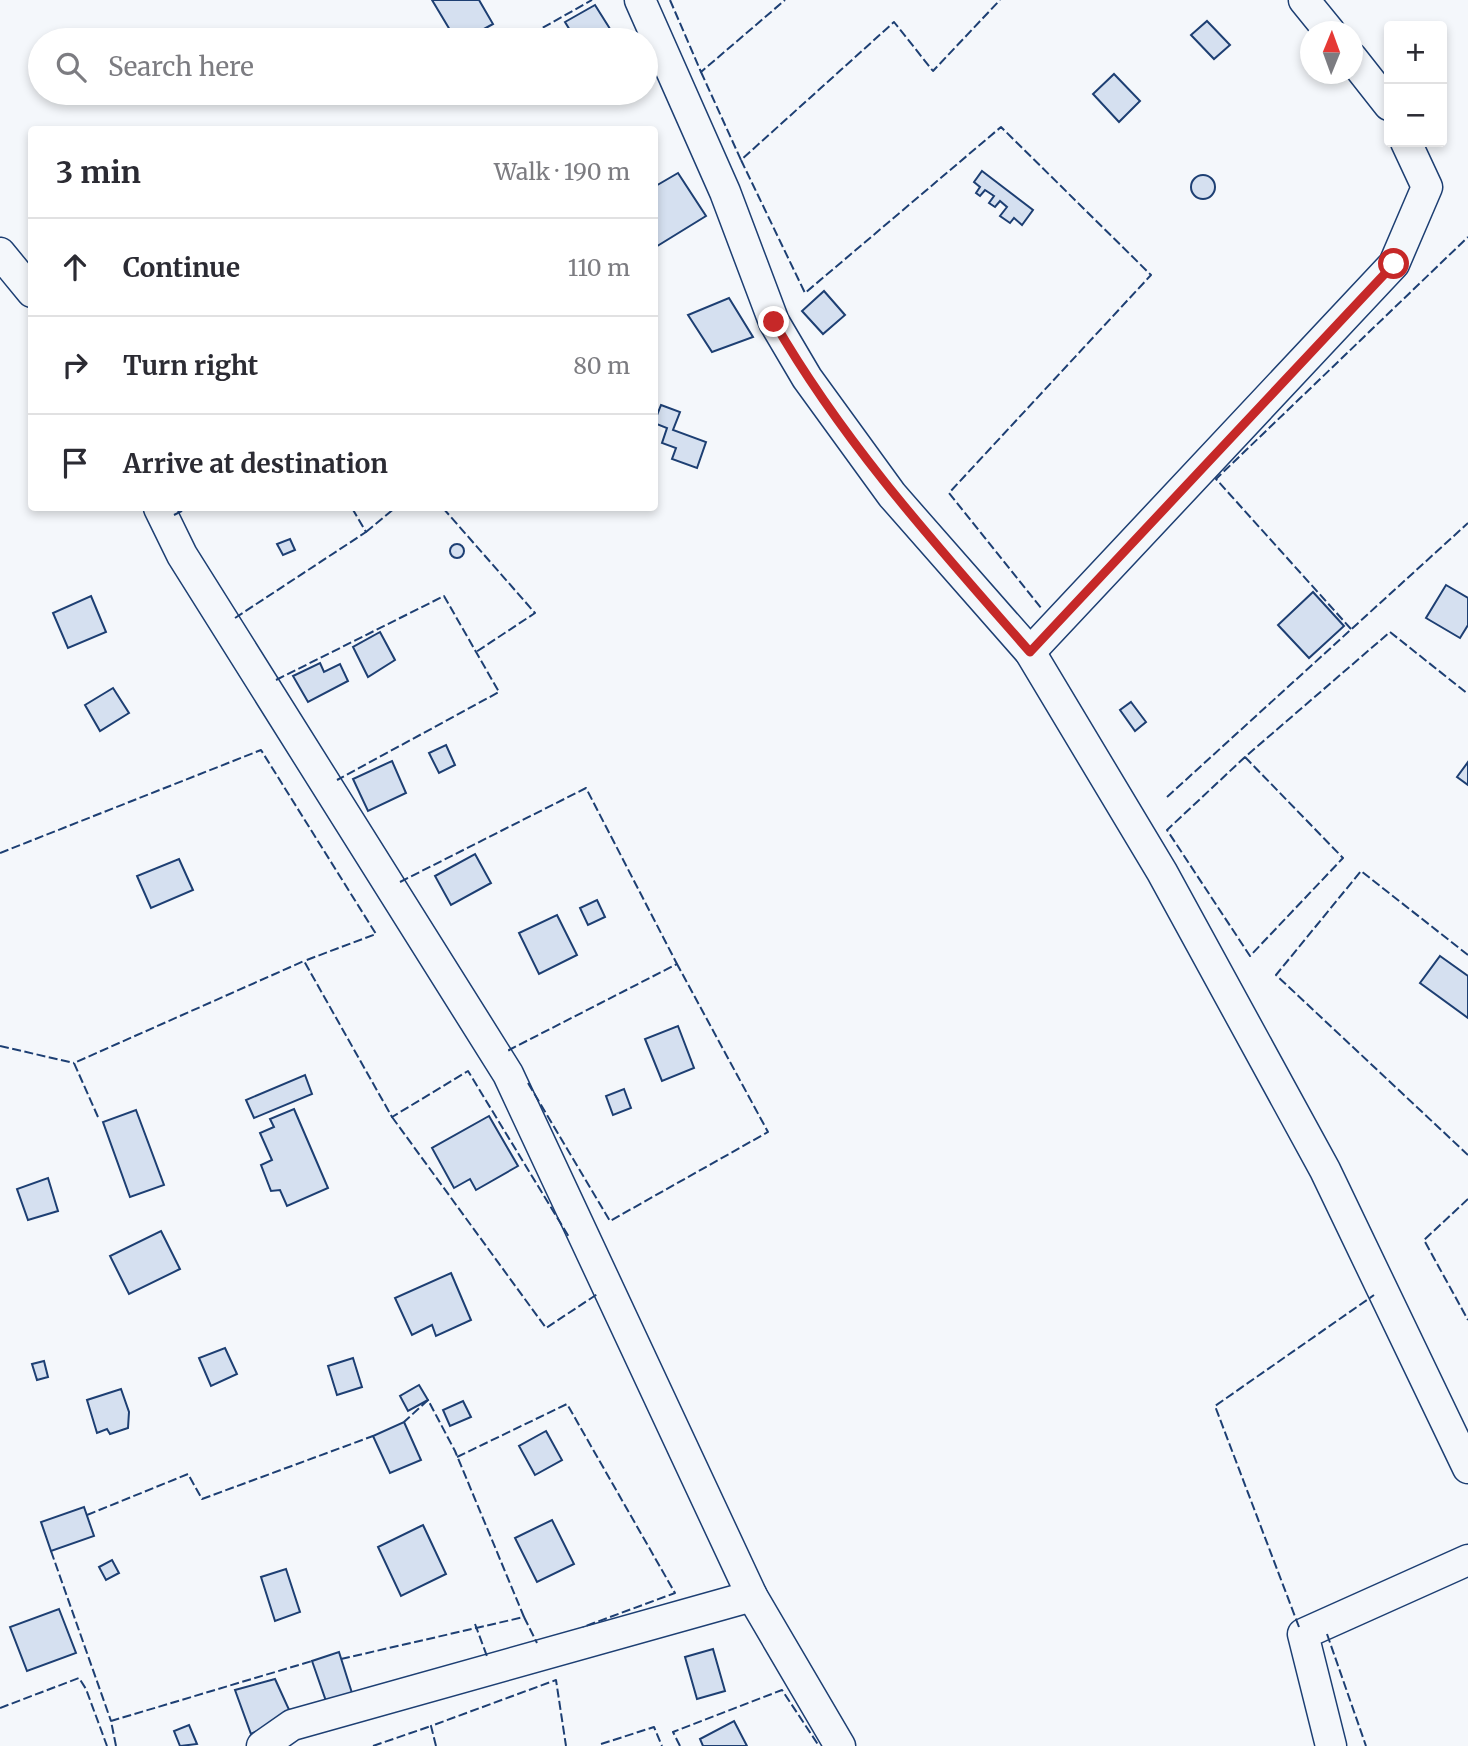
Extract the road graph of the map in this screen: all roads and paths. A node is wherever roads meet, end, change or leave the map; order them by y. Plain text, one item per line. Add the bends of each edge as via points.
1 (640, 0) edge
2 (1304, 0) edge
3 (1321, 21) edge
4 (652, 28) edge
5 (658, 41) edge
6 (1363, 71) edge
7 (1384, 98) edge
8 (1408, 147) edge
9 (0, 253) edge
10 (28, 287) edge
11 (161, 511) edge
12 (1030, 652) junction
13 (1468, 1468) edge
14 (1468, 1560) edge
15 (752, 1595) junction
16 (262, 1746) edge
17 (840, 1746) edge
18 (1331, 1746) edge

1 - 4 street
2 - 3 street
5 - 12 street via 725,192 774,322 807,378 892,495
6 - 7 street
8 - 12 street via 1427,187 1394,264
9 - 10 street
11 - 15 street via 183,555 509,1074
12 - 13 street via 1162,873 1325,1170
14 - 18 street via 1303,1634
15 - 16 street via 292,1725
15 - 17 street

